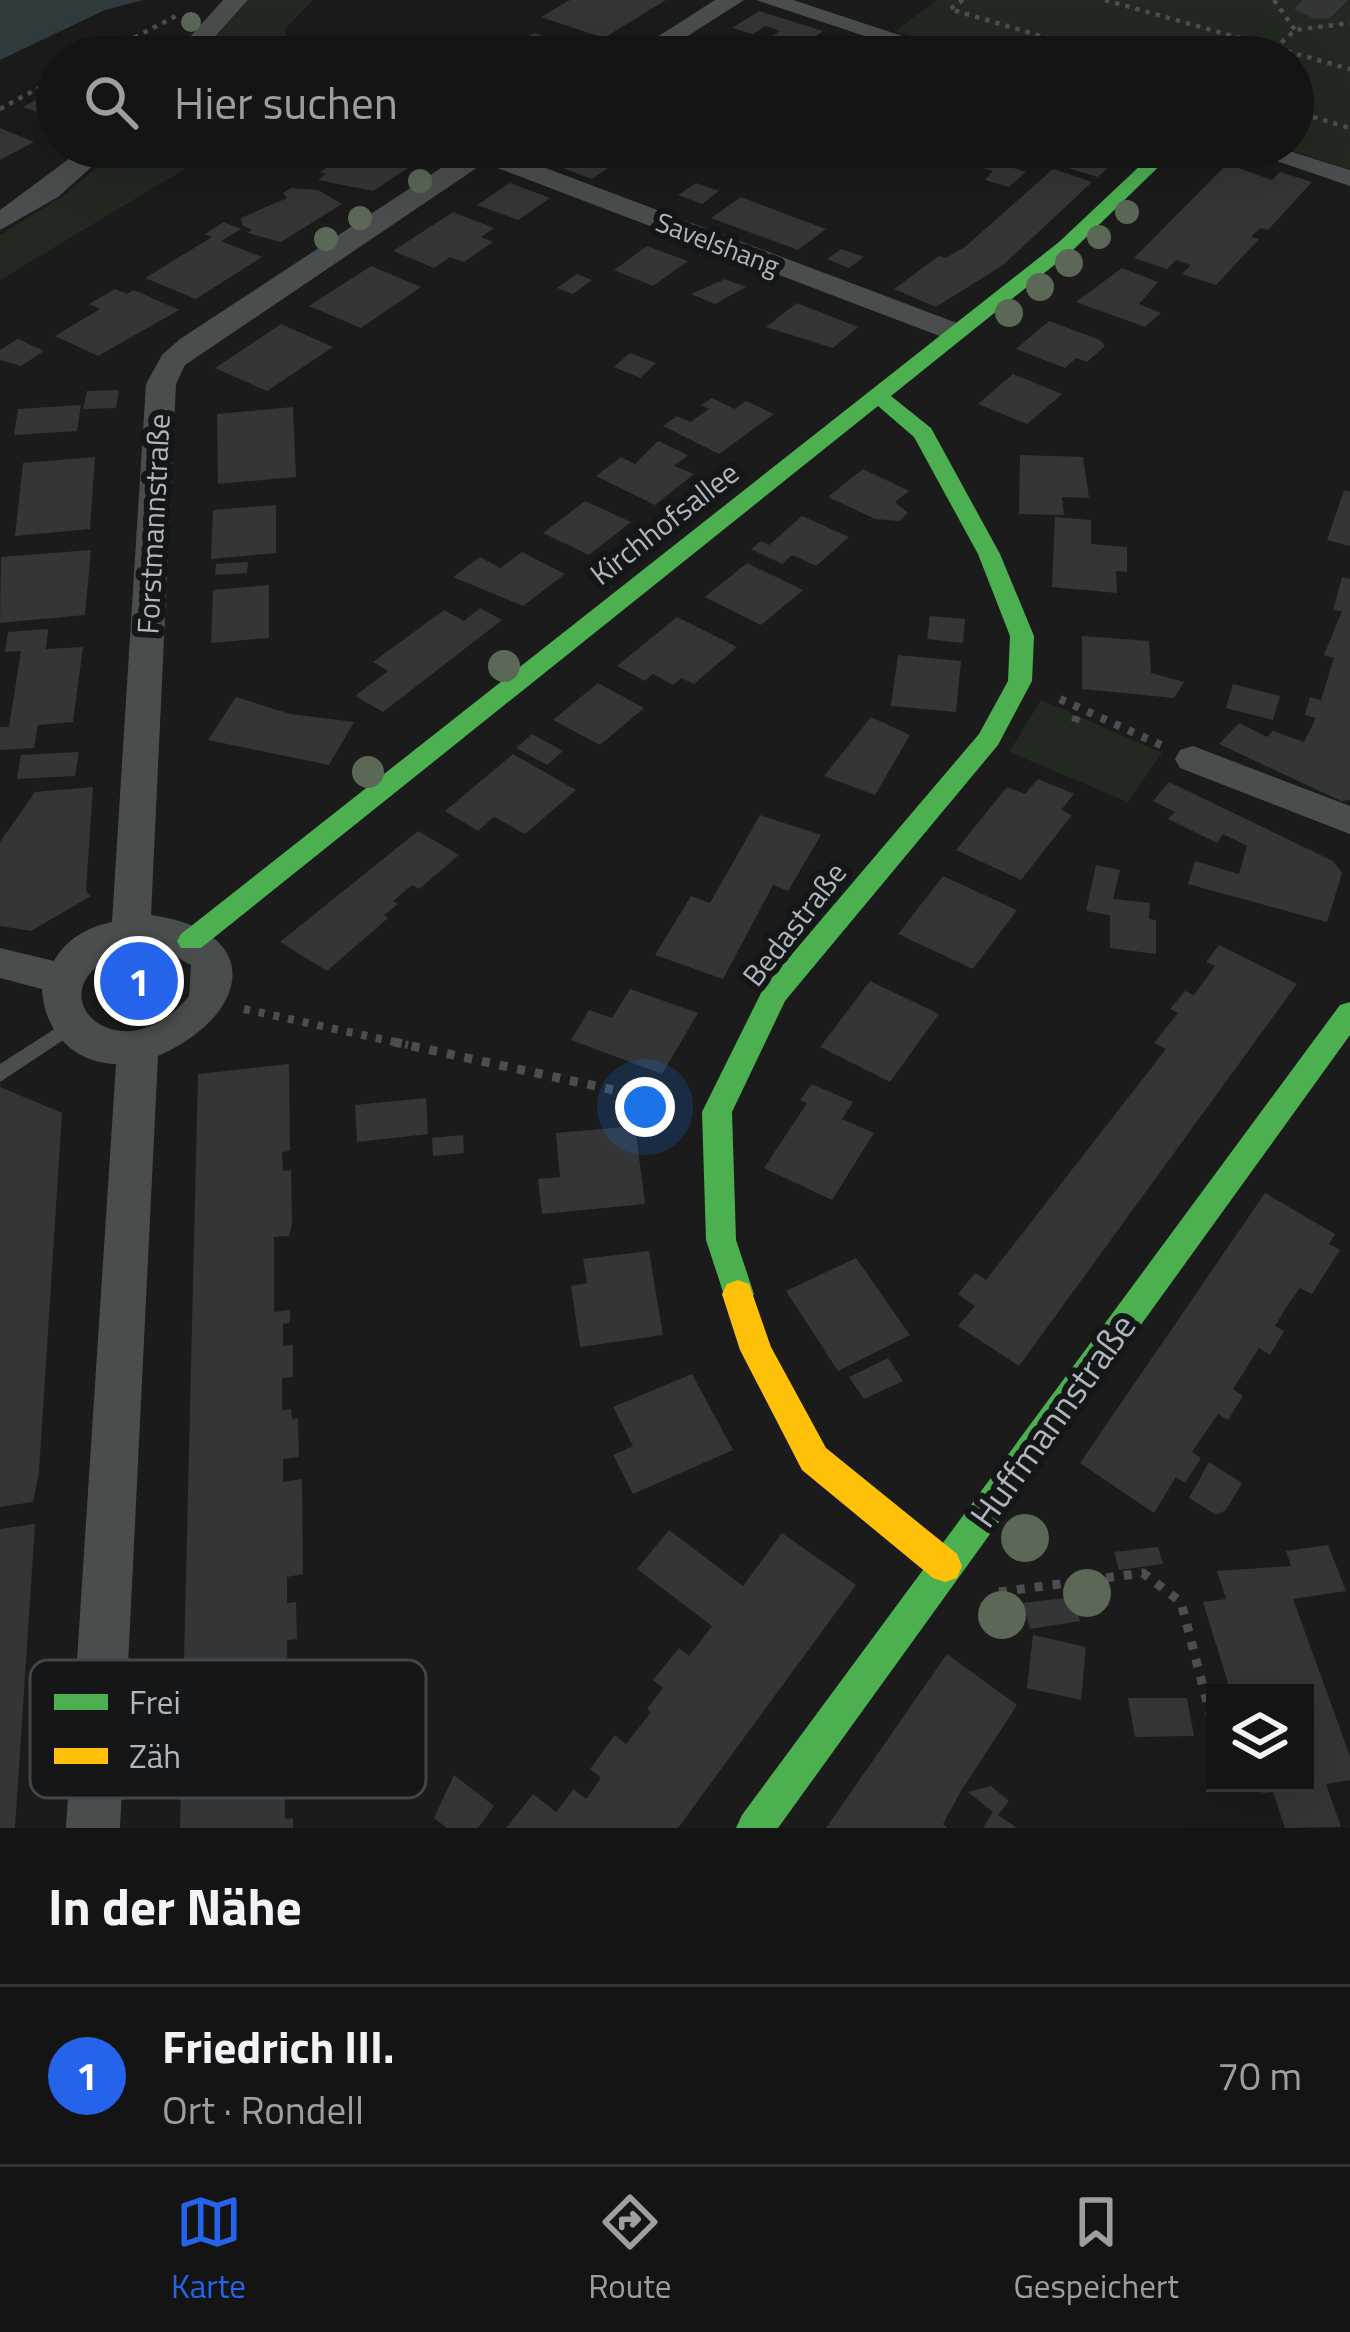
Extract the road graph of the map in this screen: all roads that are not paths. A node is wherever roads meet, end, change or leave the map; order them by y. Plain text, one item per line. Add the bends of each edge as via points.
1 (236, 0) edge
2 (732, 0) edge
3 (768, 0) edge
4 (203, 36) edge
5 (673, 36) edge
6 (885, 36) edge
7 (1314, 167) edge
8 (76, 168) edge
9 (459, 168) edge
10 (532, 168) edge
11 (1148, 168) edge
12 (1350, 178) edge
13 (0, 222) edge
14 (955, 332) junction
15 (878, 396) junction
16 (1193, 759) road end
17 (1350, 821) edge
18 (131, 930) junction
19 (191, 941) junction
20 (0, 963) edge
21 (59, 978) junction
22 (1350, 1013) edge
23 (67, 1028) junction
24 (138, 1047) junction
25 (0, 1074) edge
26 (945, 1566) junction
27 (103, 1660) edge
28 (95, 1798) edge
29 (93, 1828) edge
30 (755, 1828) edge

1 - 4 street
2 - 5 street
3 - 6 street
7 - 12 street
8 - 13 street
9 - 18 street, Forstmannstraße via 190,345 161,384
10 - 14 street, Savelshang
11 - 14 street, Kirchhofsallee via 1066,247
14 - 15 street, Kirchhofsallee
15 - 19 street, Kirchhofsallee
15 - 26 street, Bedastraße via 922,434 989,554 1022,636 1020,681 989,739 774,995 717,1112 721,1240 757,1350 814,1460
16 - 17 street
18 - 19 street
18 - 21 street via 76,956
19 - 24 street via 207,957 208,1000 192,1022
20 - 21 street
21 - 23 street via 57,1013
22 - 26 street, Huffmannstraße
23 - 24 street via 97,1046
23 - 25 lane
24 - 27 street
26 - 30 street, Huffmannstraße
28 - 29 street

